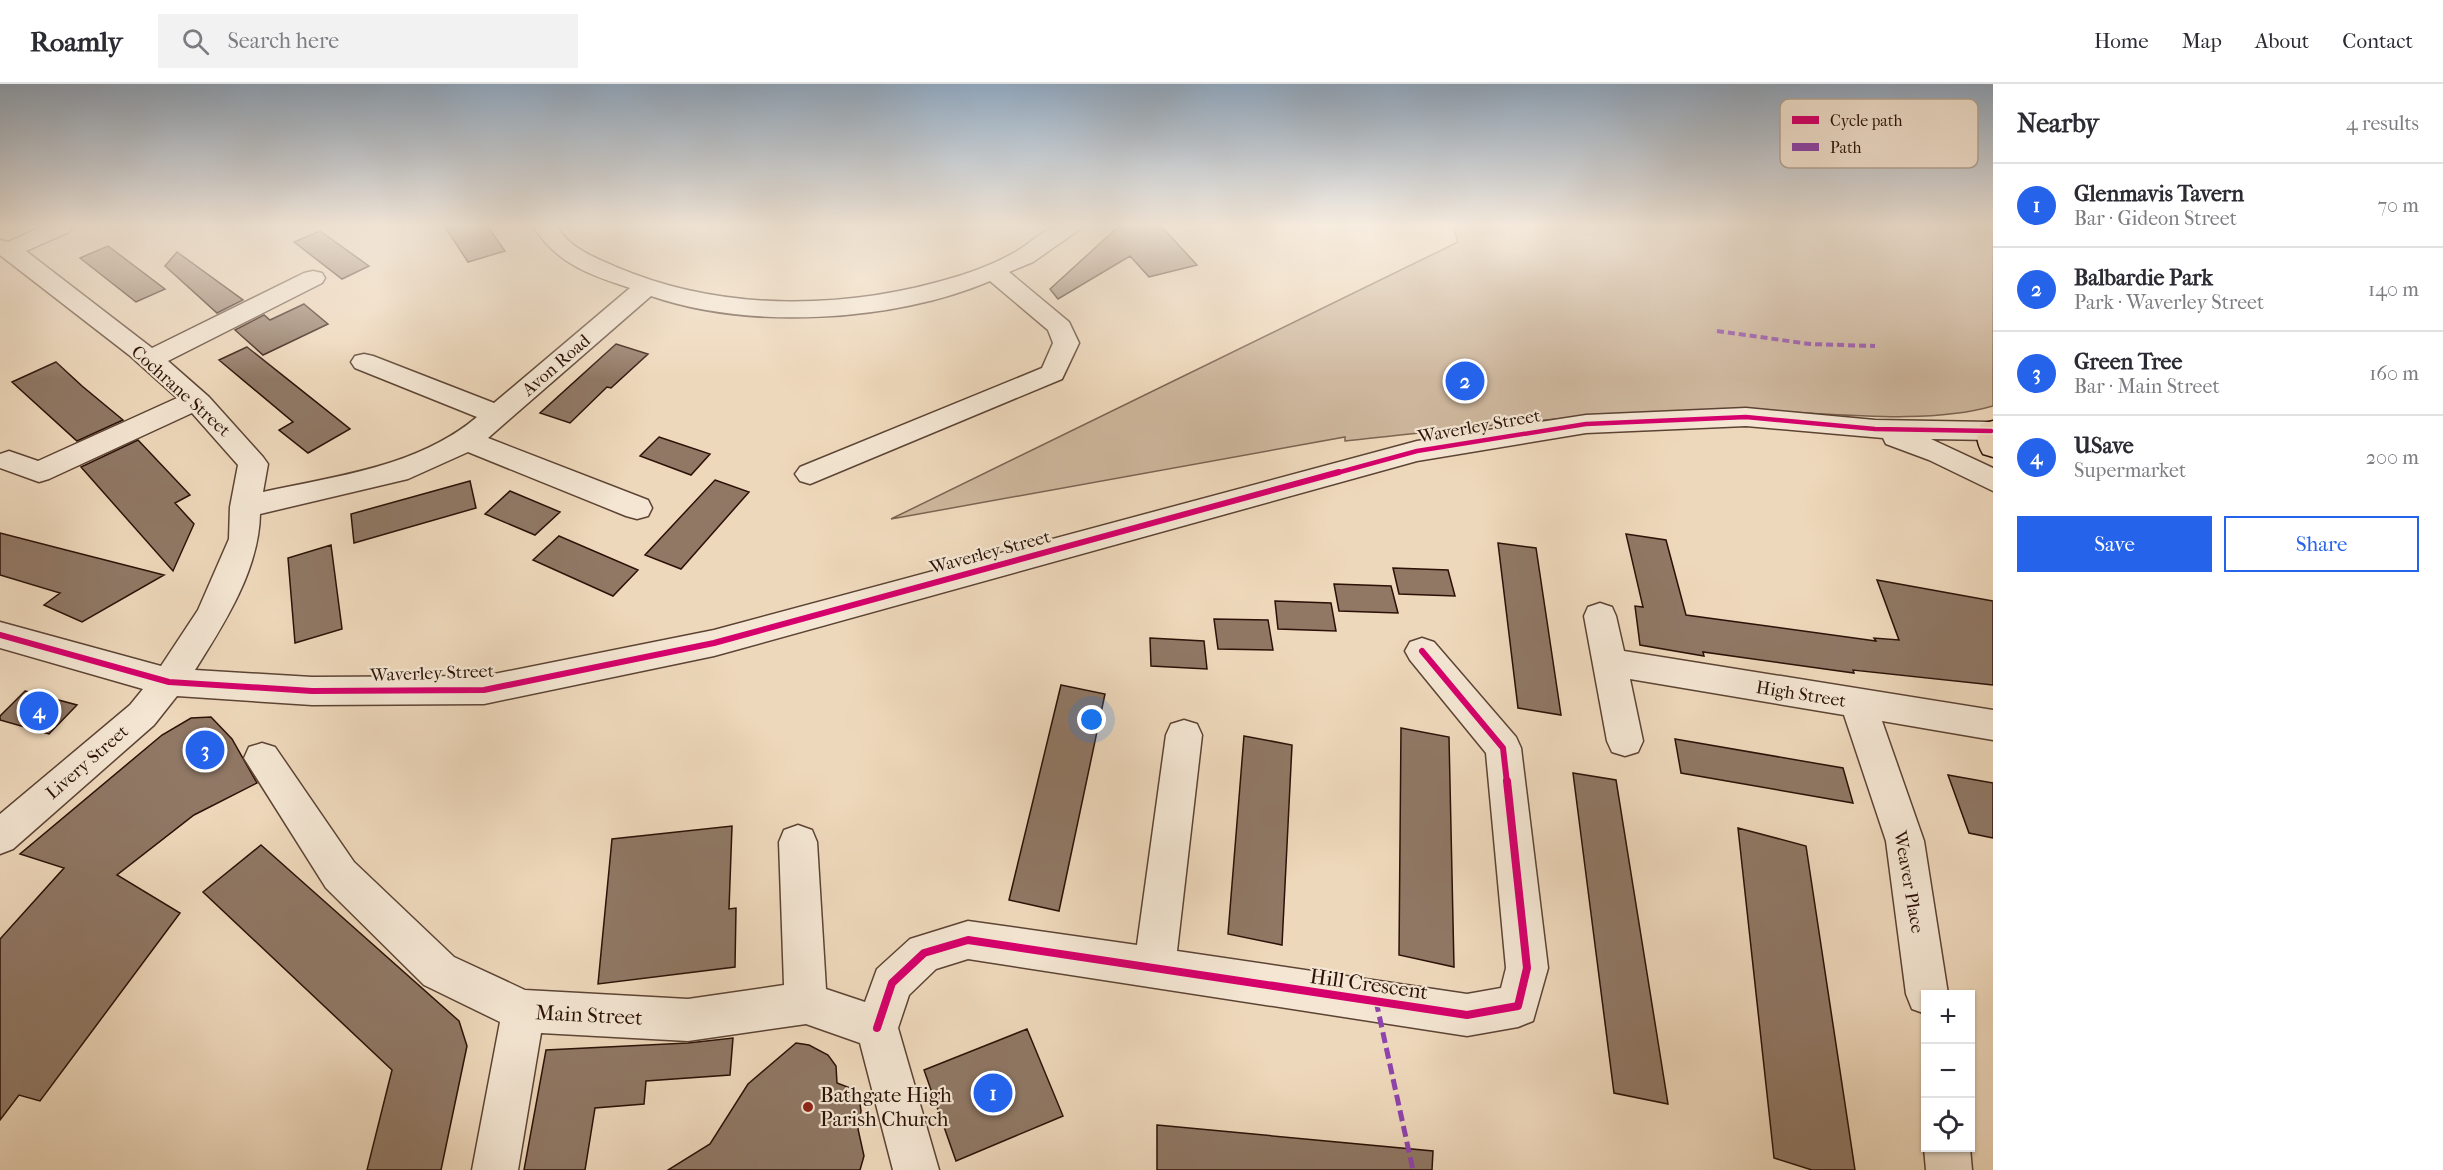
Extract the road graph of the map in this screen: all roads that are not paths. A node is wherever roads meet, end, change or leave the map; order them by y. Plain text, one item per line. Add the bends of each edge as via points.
1 (43, 278) edge
2 (313, 278) dead end
3 (624, 278) edge
4 (975, 278) edge
5 (1001, 278) edge
6 (645, 288) junction
7 (149, 360) junction
8 (364, 362) dead end
9 (195, 401) junction
10 (498, 415) junction
11 (1875, 429) junction
12 (1992, 436) edge
13 (467, 441) junction
14 (9, 461) dead end
15 (810, 474) dead end
16 (1993, 481) edge
17 (245, 507) junction
18 (637, 508) dead end
19 (1600, 616) dead end
20 (0, 635) edge
21 (1422, 651) dead end
22 (1610, 662) junction
23 (169, 682) junction
24 (1858, 703) junction
25 (1993, 725) edge
26 (1184, 735) dead end
27 (1625, 741) dead end
28 (262, 758) dead end
29 (0, 837) edge
30 (798, 842) dead end
31 (1154, 968) junction
32 (1926, 990) edge
33 (806, 1003) junction
34 (523, 1011) junction
35 (877, 1028) junction
36 (1947, 1152) edge
37 (495, 1170) edge
38 (916, 1170) edge
39 (1949, 1170) edge

1 - 7 street, Cochrane Street
2 - 7 street
3 - 6 street
4 - 6 street via 923,293 850,306 777,309 709,303
5 - 15 street via 1060,327 1066,343 1053,373
6 - 10 street, Avon Road
7 - 9 street, Cochrane Street
8 - 10 street
9 - 14 street via 39,472
9 - 17 street, Cochrane Street via 227,430 253,464
10 - 13 street, Avon Road
11 - 12 street, Waverley Street
11 - 16 street, Waverley Street via 1939,453
11 - 23 street, Waverley Street via 1746,417 1586,424 1417,451 714,643 484,690 312,691
13 - 17 street, Avon Road via 398,472
13 - 18 street
17 - 23 street, Cochrane Street via 244,539 212,615
19 - 22 street
20 - 23 street, Waverley Street
21 - 31 street, Hill Crescent via 1503,748 1527,968 1518,1006 1467,1015
22 - 24 street, High Street
22 - 27 street
23 - 29 street, Livery Street via 141,716
24 - 25 street, High Street
24 - 32 street, Weaver Place via 1905,841
26 - 31 street
28 - 34 street, Main Street via 340,875 439,970
30 - 33 street
31 - 35 street, Hill Crescent via 968,940 924,953 892,983
33 - 34 street, Main Street via 688,1020
33 - 35 street, Main Street
34 - 37 street
35 - 38 street
36 - 39 street

